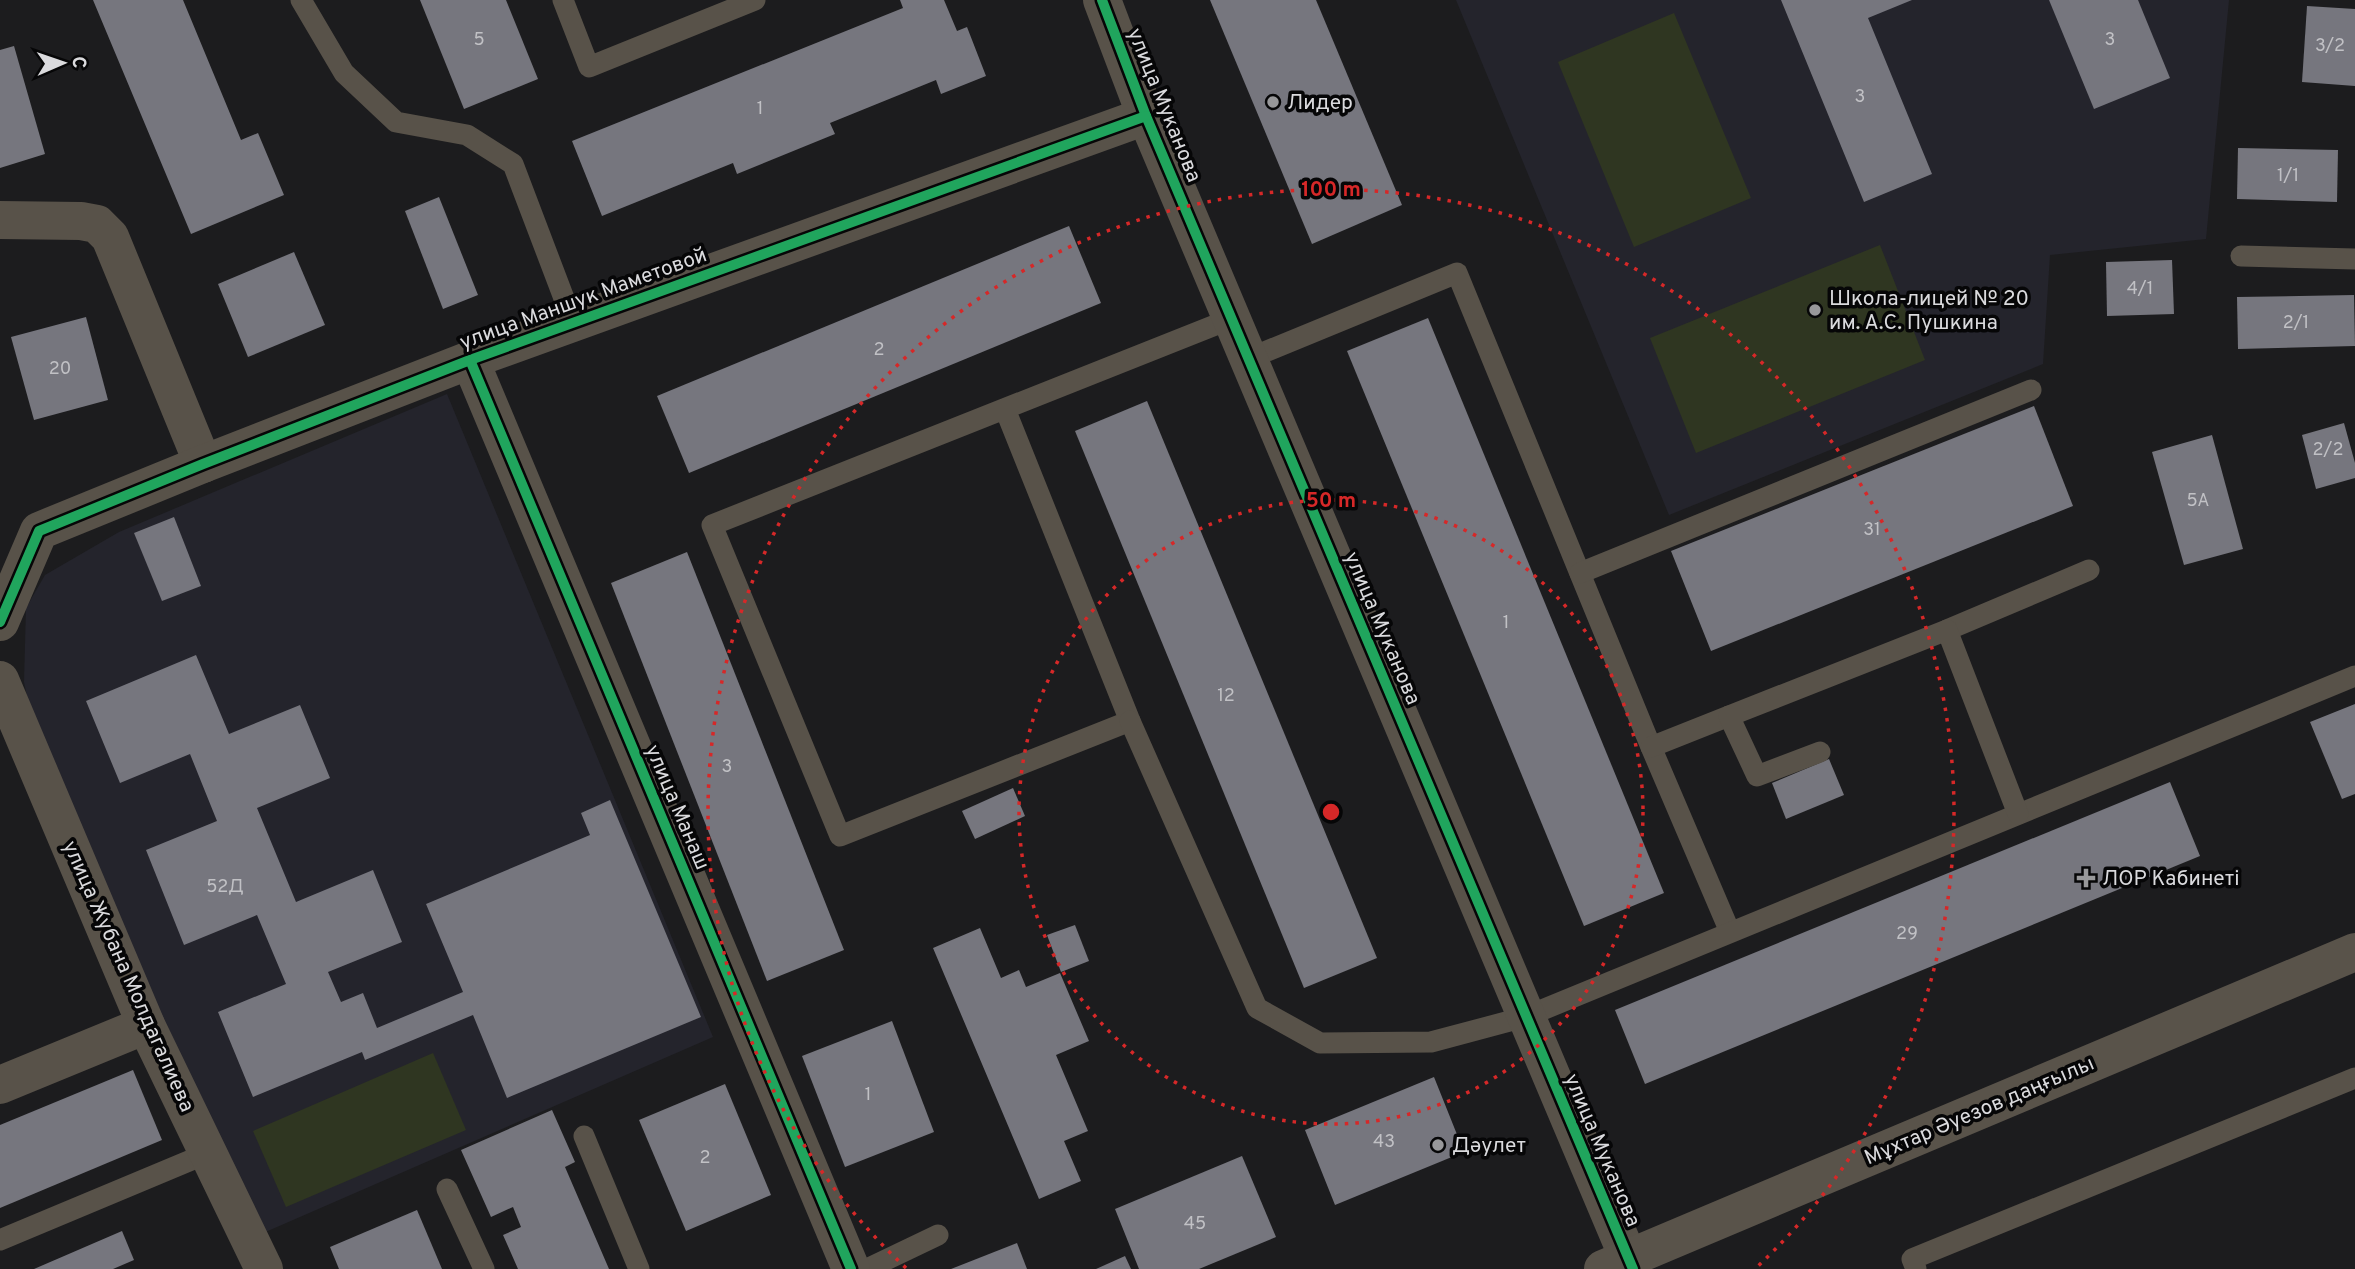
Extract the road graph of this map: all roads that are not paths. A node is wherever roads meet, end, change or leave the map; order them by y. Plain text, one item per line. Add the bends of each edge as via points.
1 (301, 0) edge
2 (563, 0) edge
3 (755, 0) edge
4 (1102, 0) edge
5 (1146, 116) junction
6 (0, 220) edge
7 (2242, 256) dead end
8 (2355, 259) edge
9 (1233, 318) junction
10 (573, 322) junction
11 (1250, 358) junction
12 (470, 360) junction
13 (2031, 390) dead end
14 (1006, 409) junction
15 (203, 464) junction
16 (2089, 570) dead end
17 (1580, 573) junction
18 (0, 622) edge
19 (1947, 630) junction
20 (2355, 676) edge
21 (0, 680) edge
22 (1729, 716) junction
23 (1130, 721) junction
24 (1651, 747) junction
25 (1820, 752) dead end
26 (2018, 814) junction
27 (1730, 932) junction
28 (2355, 952) edge
29 (1525, 1017) junction
30 (146, 1024) junction
31 (60, 1060) junction
32 (0, 1061) edge
33 (2355, 1078) edge
34 (0, 1085) edge
35 (584, 1136) dead end
36 (208, 1153) junction
37 (447, 1189) dead end
38 (938, 1235) dead end
39 (0, 1240) edge
40 (1622, 1265) edge
41 (264, 1269) edge
42 (484, 1269) edge
43 (639, 1269) edge
44 (851, 1269) edge
45 (867, 1269) edge
46 (1916, 1269) edge

1 - 10 lane via 344,73 396,122 467,135 513,164
2 - 3 lane via 589,67
4 - 5 street, улица Муканова
5 - 9 street, улица Муканова
5 - 10 street, улица Маншук Маметовой
6 - 15 street via 81,221 97,224 110,237
7 - 8 lane
9 - 11 street, улица Муканова
9 - 14 lane
10 - 12 street, улица Маншук Маметовой
11 - 17 lane via 1457,273
11 - 29 street, улица Муканова
12 - 15 street, улица Маншук Маметовой
12 - 44 street, улица Манаш
13 - 17 lane
14 - 23 lane
14 - 23 lane via 712,526 840,836
15 - 18 street, улица Маншук Маметовой via 39,531
16 - 19 lane
17 - 24 lane
19 - 22 lane
19 - 26 lane
20 - 26 lane
21 - 30 street, улица Жубана Молдагалиева
22 - 24 lane
22 - 25 lane via 1757,776
23 - 29 lane via 1257,1008 1320,1043 1430,1042
24 - 27 lane
26 - 27 lane
27 - 29 lane
28 - 40 main road, Мұхтар Әуезов даңғылы
29 - 40 street, улица Муканова
30 - 31 street
30 - 36 street, улица Жубана Молдагалиева
31 - 32 street
31 - 34 street
33 - 46 lane via 1912,1259
35 - 43 lane
36 - 39 lane
36 - 41 street, улица Жубана Молдагалиева
37 - 42 lane
38 - 45 lane

